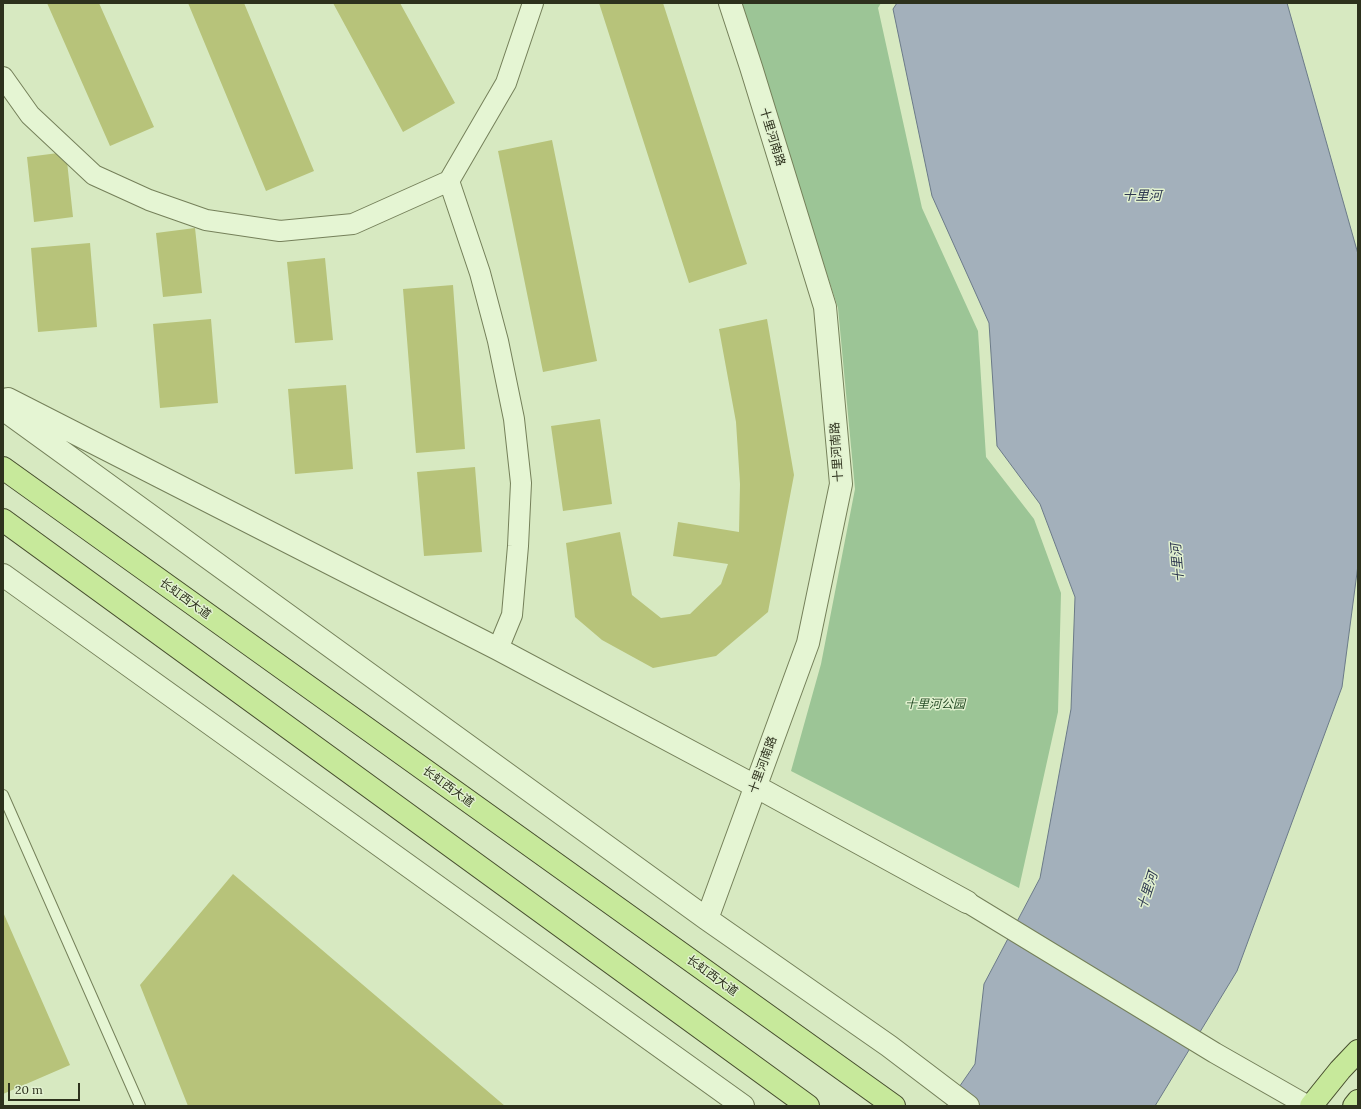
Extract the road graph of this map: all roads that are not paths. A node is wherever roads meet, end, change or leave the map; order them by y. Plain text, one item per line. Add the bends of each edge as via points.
1 (533, 3) edge
2 (730, 3) edge
3 (3, 77) edge
4 (449, 181) junction
5 (3, 396) edge
6 (3, 408) edge
7 (3, 468) edge
8 (3, 520) edge
9 (3, 575) edge
10 (498, 649) junction
11 (755, 786) junction
12 (3, 795) edge
13 (967, 902) joint
14 (707, 919) junction
15 (1358, 1051) edge
16 (1358, 1101) edge
17 (140, 1106) edge
18 (743, 1106) edge
19 (808, 1106) edge
20 (894, 1106) edge
21 (968, 1106) edge
22 (1310, 1106) edge
23 (1354, 1106) edge

1 - 4 street via 506,83
2 - 11 street, 十里河南路 via 825,307 841,484 808,643
3 - 4 street via 30,115 94,175 149,200 206,220 280,231 353,224
4 - 10 street via 480,273 498,341 514,419 521,483 512,615
5 - 10 street
6 - 14 street
7 - 20 main road, 长虹西大道
8 - 19 main road
9 - 18 street
10 - 11 street
11 - 13 street
11 - 14 street, 十里河南路
12 - 17 lane
13 - 22 street via 1215,1053
14 - 21 street via 890,1046
15 - 22 main road
16 - 23 main road

